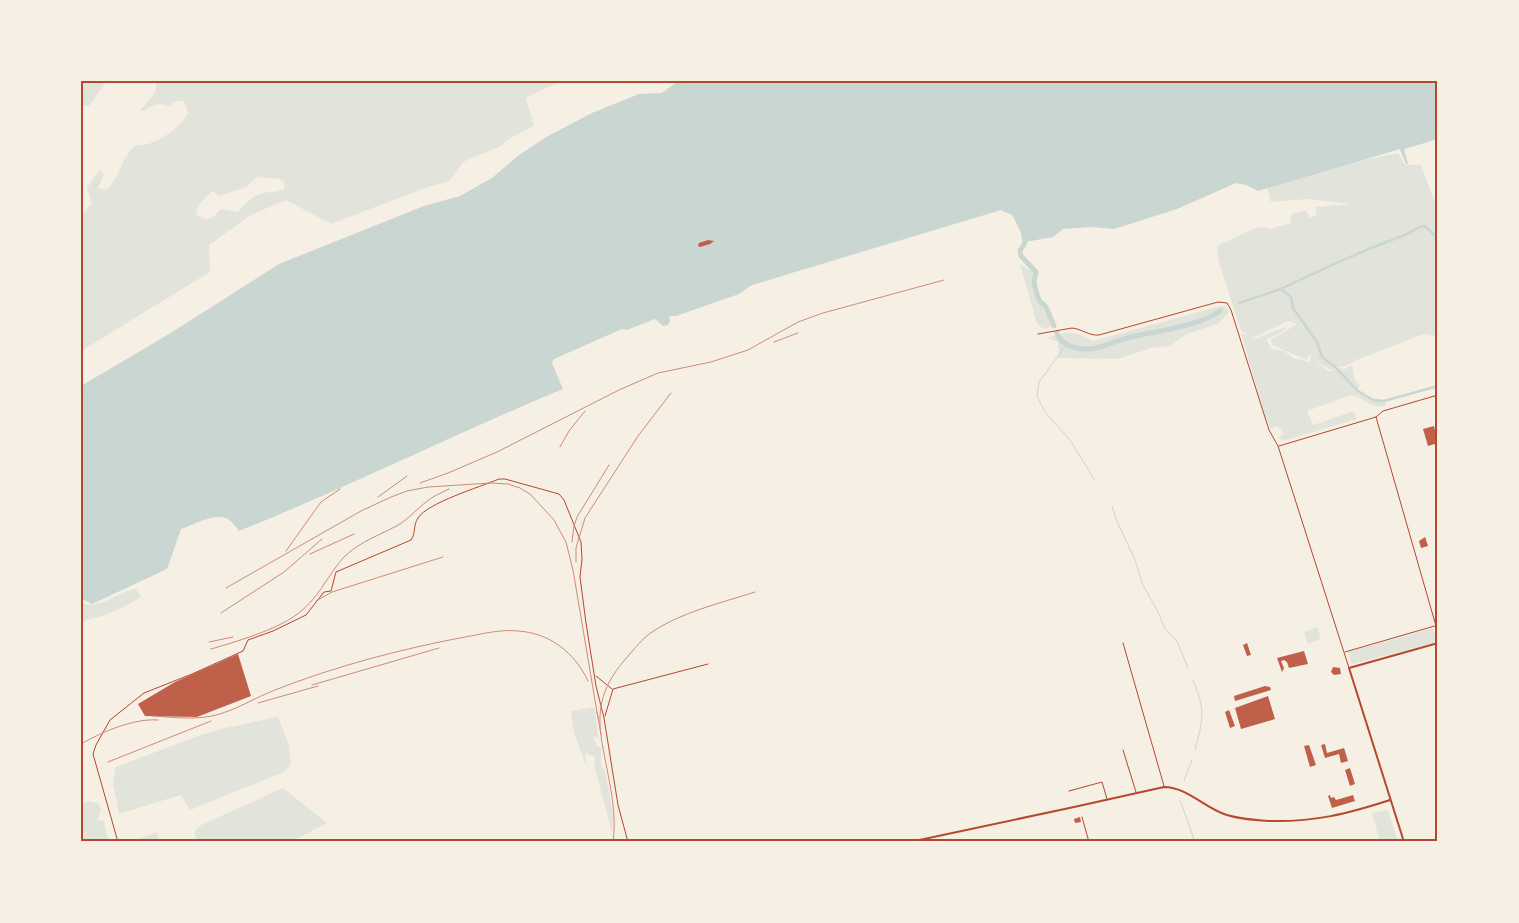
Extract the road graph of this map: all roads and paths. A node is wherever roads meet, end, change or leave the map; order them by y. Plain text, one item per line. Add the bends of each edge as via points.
1 (1038, 334) dead end
2 (1438, 395) edge
3 (1376, 417) junction
4 (1278, 446) junction
5 (1437, 625) edge
6 (1438, 633) edge
7 (1123, 643) dead end
8 (1438, 643) edge
9 (1344, 652) junction
10 (708, 664) dead end
11 (1349, 668) junction
12 (595, 675) junction
13 (613, 689) junction
14 (604, 718) junction
15 (1123, 750) dead end
16 (1164, 787) junction
17 (1068, 791) dead end
18 (1137, 793) junction
19 (1107, 800) junction
20 (1390, 800) junction
21 (1082, 817) dead end
22 (118, 842) edge
23 (628, 842) edge
24 (910, 842) edge
25 (1089, 842) edge
26 (1404, 842) edge

1 - 4 street via 1077,328 1099,335 1225,302 1231,310 1269,430
2 - 3 street via 1383,411
3 - 4 street
3 - 5 street
4 - 9 street
5 - 6 street
5 - 9 street
7 - 16 street
8 - 11 street
9 - 11 street
10 - 13 street
11 - 20 street
12 - 13 street
12 - 14 street
12 - 22 street via 580,576 581,542 564,500 556,492 499,479 430,507 417,519 411,540 336,572 331,591 324,592 306,615 248,640 243,651 144,693 117,714 105,728 93,754
13 - 14 street
14 - 23 street via 618,805
15 - 18 street
16 - 18 street
16 - 20 street via 1184,792 1220,813 1255,820 1318,819
17 - 19 street via 1102,782
18 - 19 street
19 - 24 street
20 - 26 street
21 - 25 street

